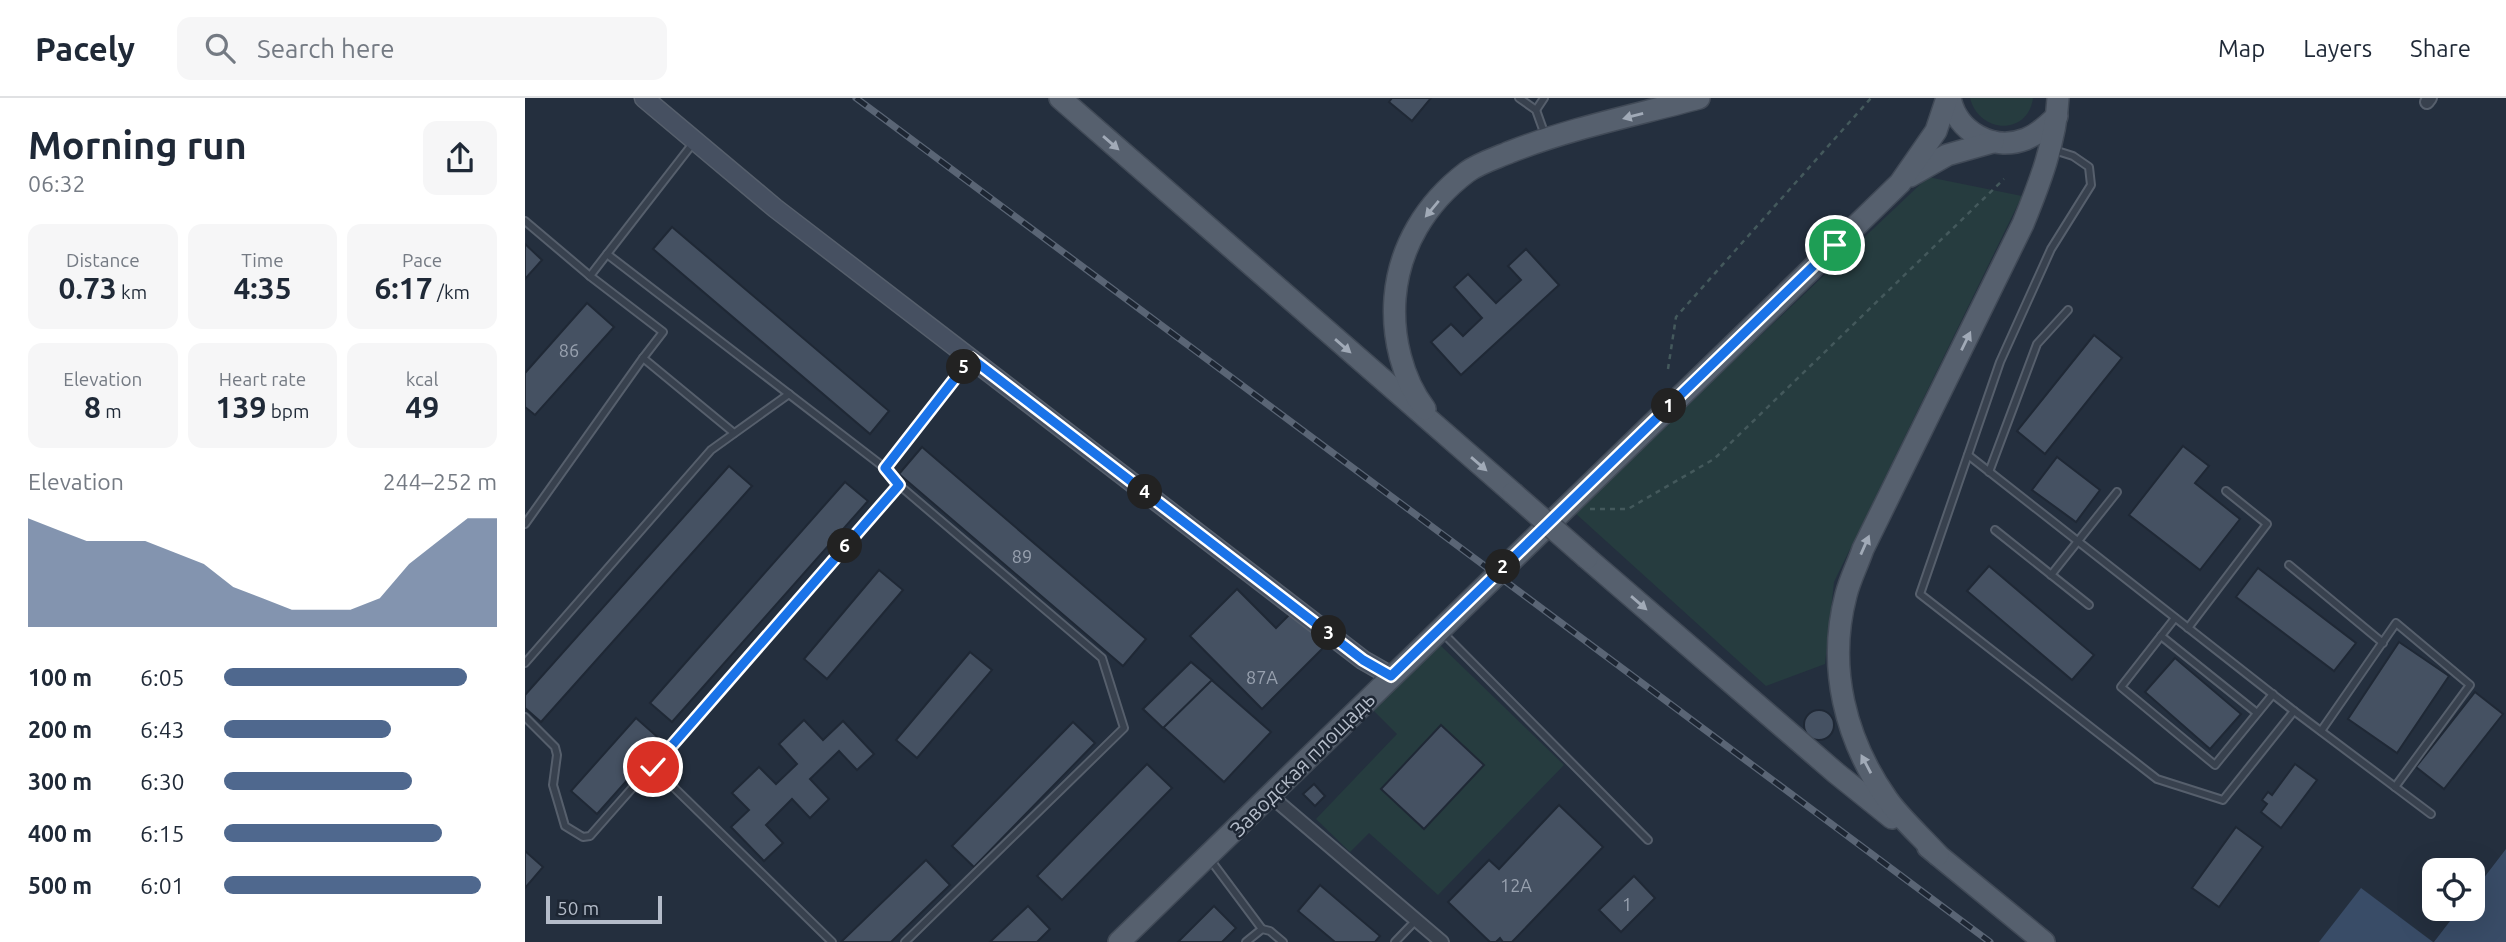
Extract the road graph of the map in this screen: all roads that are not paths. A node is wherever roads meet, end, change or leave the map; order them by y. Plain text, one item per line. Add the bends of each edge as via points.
1 (644, 98) edge
2 (1060, 98) edge
3 (1519, 98) edge
4 (1544, 98) edge
5 (1699, 98) edge
6 (1949, 98) edge
7 (2071, 98) edge
8 (2057, 108) edge
9 (1536, 110) junction
10 (1546, 138) junction
11 (695, 141) junction
12 (1993, 142) junction
13 (2049, 148) junction
14 (1899, 183) junction
15 (525, 221) edge
16 (607, 254) junction
17 (590, 276) junction
18 (2068, 310) dead end
19 (643, 358) junction
20 (971, 358) junction
21 (789, 394) junction
22 (734, 433) junction
23 (1446, 435) junction
24 (1968, 455) junction
25 (885, 468) junction
26 (1989, 472) junction
27 (899, 485) junction
28 (2226, 491) dead end
29 (2116, 492) dead end
30 (525, 524) edge
31 (1995, 530) dead end
32 (2077, 541) junction
33 (2289, 565) dead end
34 (2051, 575) junction
35 (2089, 605) dead end
36 (2175, 618) junction
37 (2188, 628) junction
38 (1440, 630) junction
39 (2161, 636) junction
40 (2383, 643) junction
41 (525, 663) edge
42 (1391, 676) junction
43 (2273, 694) junction
44 (2294, 711) junction
45 (2257, 713) junction
46 (525, 717) edge
47 (2321, 732) junction
48 (653, 767) junction
49 (2396, 787) junction
50 (1271, 796) junction
51 (2431, 814) dead end
52 (1648, 840) dead end
53 (1938, 855) junction
54 (1209, 857) junction
55 (1417, 919) junction
56 (1262, 929) junction
57 (832, 942) edge
58 (905, 942) edge
59 (1119, 942) edge
60 (1246, 942) edge
61 (1283, 942) edge
62 (1395, 942) edge
63 (1443, 942) edge
64 (2044, 942) edge

1 - 11 street
2 -> 23 main road
3 - 9 lane
4 - 9 lane
5 -> 10 main road
6 - 12 main road via 1968,131
6 - 14 main road via 1936,131
7 - 8 main road
8 - 12 main road via 2028,139
8 - 13 main road
9 - 10 lane
10 -> 23 main road via 1468,171 1430,209 1408,244 1397,278 1395,306 1401,359 1409,383
11 - 16 lane
11 - 20 street
12 - 14 main road via 1936,160
13 - 24 lane via 2089,167 2091,185 2045,261 2000,362
53 -> 13 main road via 1888,801 1865,765 1842,701 1839,631 1846,594 1863,549 2023,224
14 - 38 main road, Заводская площадь
15 - 17 lane
16 - 17 lane
16 - 21 lane
17 - 19 lane via 663,332
18 - 26 lane via 2037,344
19 - 22 lane
19 - 30 lane
20 - 25 lane
20 - 42 street via 1363,660
21 - 22 lane
21 - 25 lane
22 - 41 lane via 711,450
23 -> 53 main road, bridge via 1836,773
24 - 26 lane
24 - 44 lane via 1920,594 2157,779 2223,800
25 - 27 lane
26 - 32 lane
27 - 48 lane
27 - 58 lane via 1102,658 1124,728
28 - 37 lane via 2267,524
29 - 32 lane
31 - 34 lane
32 - 34 lane
32 - 36 lane
33 - 40 lane
34 - 35 lane
36 - 37 lane
36 - 39 lane
37 - 43 lane
38 - 42 main road, Заводская площадь
38 - 52 lane
39 - 45 lane
39 - 45 lane via 2121,687 2215,765
40 - 47 lane
40 - 49 lane via 2396,623 2470,685
42 - 50 main road, Заводская площадь
43 - 44 lane
43 - 45 lane
44 - 47 lane
46 - 48 lane via 555,747 553,785 559,808 565,826 583,837 595,833
47 - 49 lane
48 - 57 lane
49 - 51 lane
50 - 54 main road, Заводская площадь
50 - 55 street
53 - 64 main road
54 - 56 lane
54 - 59 main road, Заводская площадь
55 - 62 lane
55 - 63 street
56 - 60 lane
56 - 61 lane

